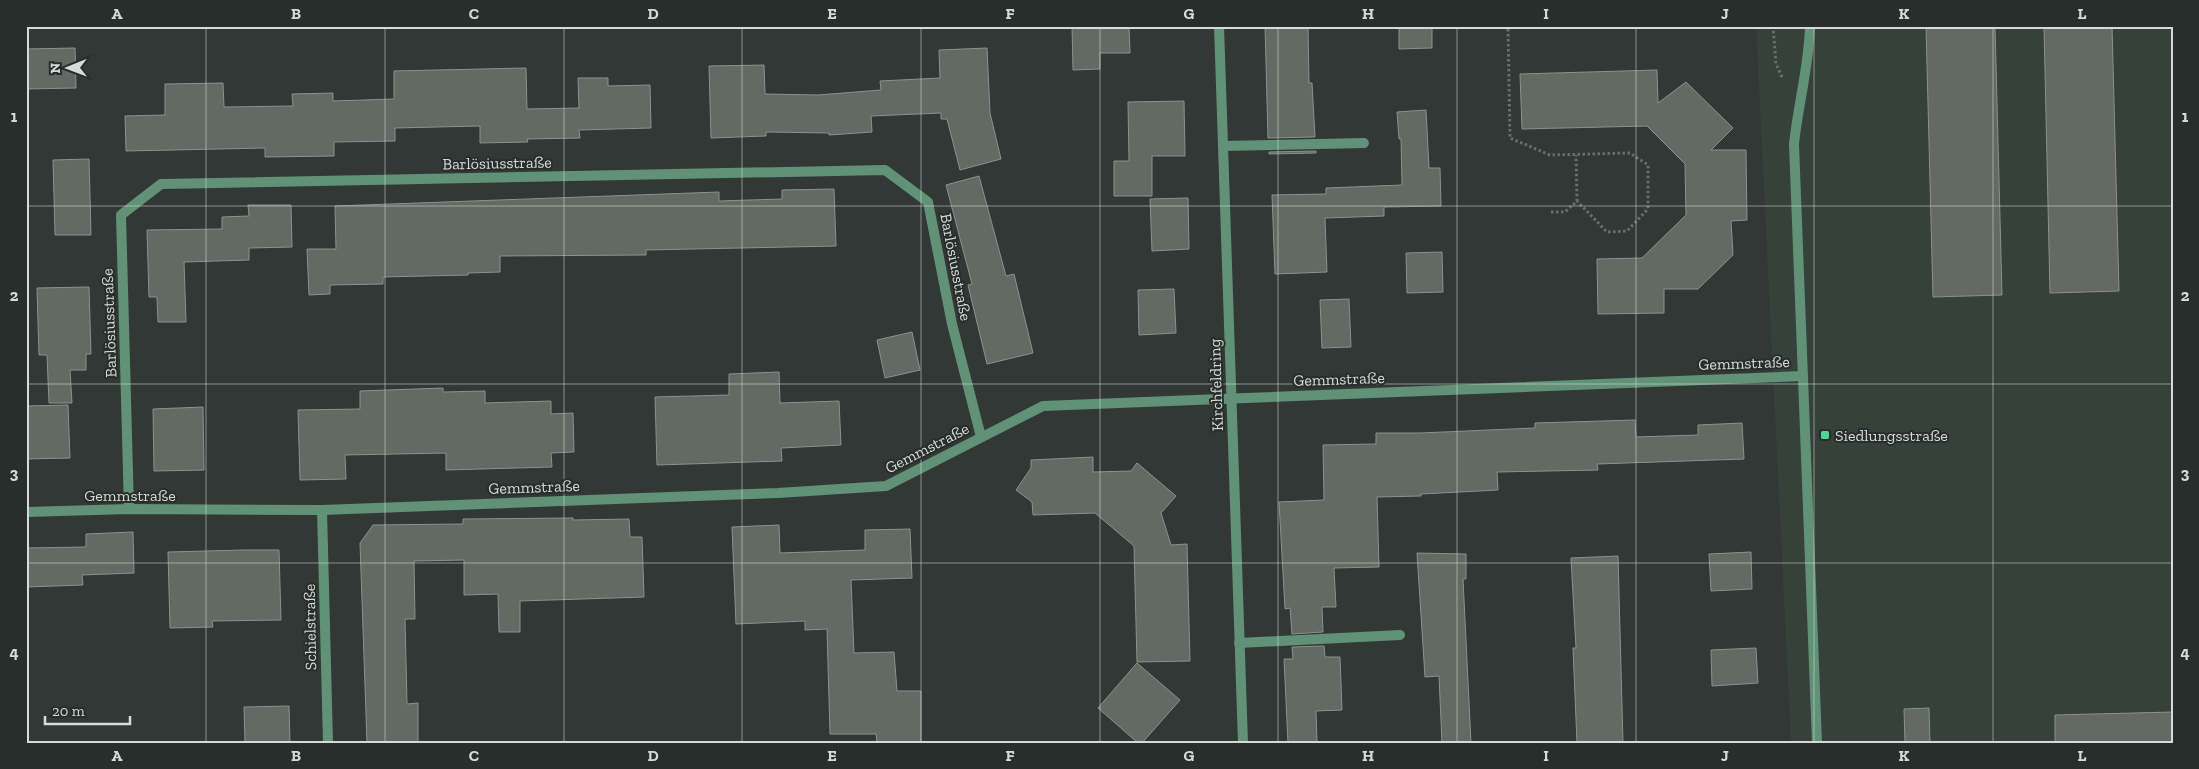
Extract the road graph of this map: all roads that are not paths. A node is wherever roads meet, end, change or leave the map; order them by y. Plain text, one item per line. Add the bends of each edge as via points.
1 (1219, 26) edge
2 (1810, 26) edge
3 (1364, 143) dead end
4 (1223, 146) junction
5 (1803, 376) junction
6 (1231, 398) junction
7 (981, 437) junction
8 (129, 509) junction
9 (322, 510) junction
10 (26, 512) edge
11 (1400, 635) dead end
12 (1239, 644) junction
13 (328, 743) edge
14 (1243, 743) edge
15 (1817, 743) edge

1 - 4 street, Kirchfeldring
2 - 5 street via 1794,144
3 - 4 street
4 - 6 street, Kirchfeldring
5 - 6 street, Gemmstraße
5 - 15 street
6 - 7 street, Gemmstraße via 1044,406
6 - 12 street, Kirchfeldring
7 - 8 street, Barlösiusstraße via 952,324 928,202 884,170 161,184 121,215
7 - 9 street, Gemmstraße via 886,486
8 - 9 street, Gemmstraße
8 - 10 street, Gemmstraße
9 - 13 street, Schielstraße
11 - 12 street
12 - 14 street, Kirchfeldring

